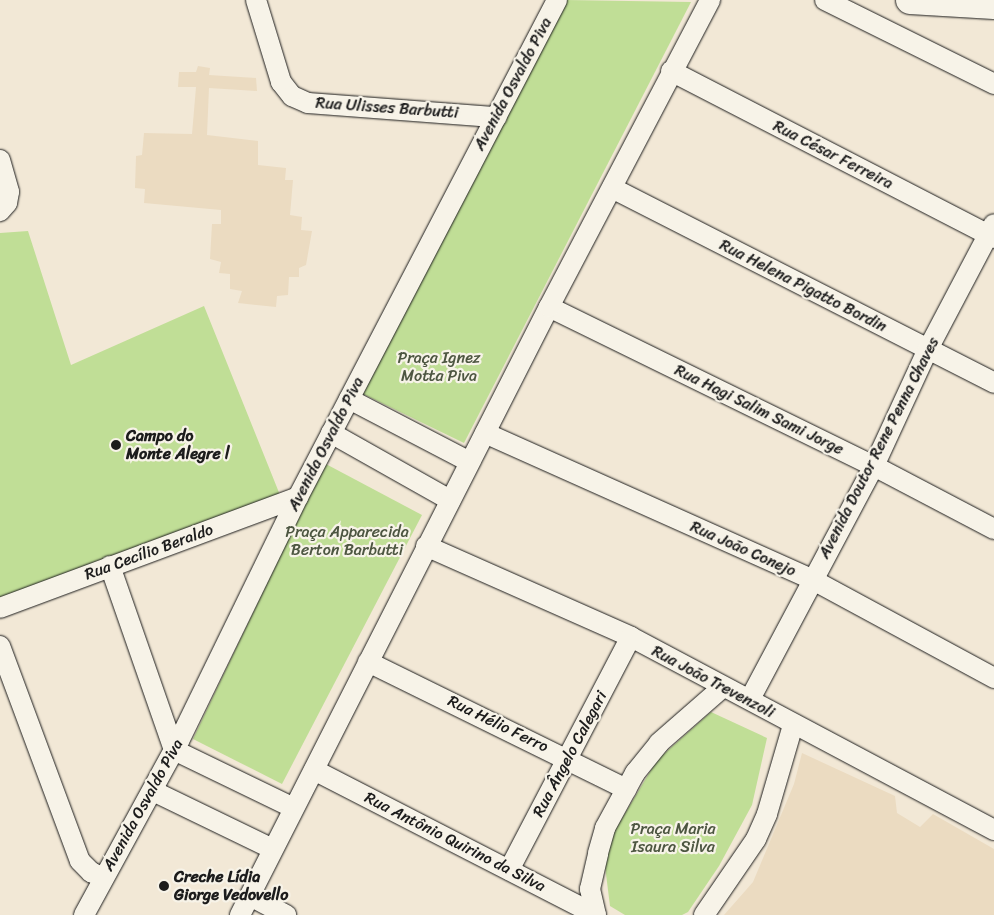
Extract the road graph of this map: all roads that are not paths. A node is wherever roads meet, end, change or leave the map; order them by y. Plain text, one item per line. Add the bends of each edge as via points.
1 (256, 0) edge
2 (557, 0) edge
3 (710, 0) edge
4 (825, 0) edge
5 (910, 0) edge
6 (994, 4) edge
7 (671, 71) junction
8 (994, 84) edge
9 (496, 117) junction
10 (0, 160) edge
11 (612, 188) junction
12 (0, 212) edge
13 (992, 232) edge
14 (549, 306) junction
15 (928, 349) junction
16 (994, 383) edge
17 (349, 399) junction
18 (331, 433) junction
19 (485, 433) junction
20 (470, 462) junction
21 (874, 466) junction
22 (298, 497) junction
23 (450, 500) junction
24 (994, 529) edge
25 (426, 546) junction
26 (110, 566) junction
27 (813, 580) junction
28 (0, 608) edge
29 (631, 637) junction
30 (0, 646) edge
31 (368, 662) junction
32 (994, 678) edge
33 (723, 687) junction
34 (750, 699) junction
35 (793, 726) junction
36 (174, 750) junction
37 (567, 758) junction
38 (314, 770) junction
39 (626, 789) junction
40 (153, 791) junction
41 (294, 808) junction
42 (994, 830) edge
43 (273, 849) junction
44 (509, 870) junction
45 (104, 878) junction
46 (250, 896) junction
47 (84, 915) edge
48 (240, 915) edge
49 (286, 915) edge
50 (596, 915) edge
51 (704, 915) edge

1 - 9 street, Rua Ulisses Barbutti via 280,82 292,96 308,103
2 - 9 street, Avenida Osvaldo Piva
3 - 7 street
4 - 8 street
5 - 6 main road
7 - 11 street
7 - 13 street, Rua César Ferreira
9 - 17 street, Avenida Osvaldo Piva
10 - 12 street via 9,192 7,203
11 - 14 street
11 - 15 street, Rua Helena Pigatto Bordin
13 - 15 street, Avenida Doutor Rene Penna Chaves
14 - 19 street
14 - 21 street, Rua Hagi Salim Sami Jorge
15 - 16 street, Rua Helena Pigatto Bordin
15 - 21 street, Avenida Doutor Rene Penna Chaves
17 - 18 street, Avenida Osvaldo Piva
17 - 20 street
18 - 22 street, Avenida Osvaldo Piva
18 - 23 street
19 - 20 street
19 - 27 street, Rua João Conejo
20 - 23 street
21 - 24 street, Rua Hagi Salim Sami Jorge
21 - 27 street, Avenida Doutor Rene Penna Chaves
22 - 26 street, Rua Cecílio Beraldo
22 - 36 street, Avenida Osvaldo Piva
23 - 25 street
25 - 29 street, Rua João Trevenzoli
25 - 31 street
26 - 28 street, Rua Cecílio Beraldo
26 - 36 street
27 - 32 street, Rua João Conejo
27 - 34 street, Avenida Doutor Rene Penna Chaves
29 - 33 street, Rua João Trevenzoli
29 - 37 street, Rua Ângelo Calegari
30 - 45 street via 80,861 91,872
31 - 37 street, Rua Hélio Ferro
31 - 38 street
33 - 34 street, Rua João Trevenzoli
33 - 39 street via 658,743
34 - 35 street, Rua João Trevenzoli
35 - 42 street, Rua João Trevenzoli
35 - 51 street via 781,756 767,814 756,839
36 - 40 street, Avenida Osvaldo Piva
36 - 41 street
37 - 39 street, Rua Hélio Ferro
37 - 44 street, Rua Ângelo Calegari
38 - 41 street
38 - 44 street, Rua Antônio Quirino da Silva
39 - 50 street via 605,828 598,853 590,889
40 - 43 street
40 - 45 street, Avenida Osvaldo Piva
41 - 43 street
43 - 46 street
44 - 50 street, Rua Antônio Quirino da Silva
45 - 47 street, Avenida Osvaldo Piva
46 - 48 street
46 - 49 street

